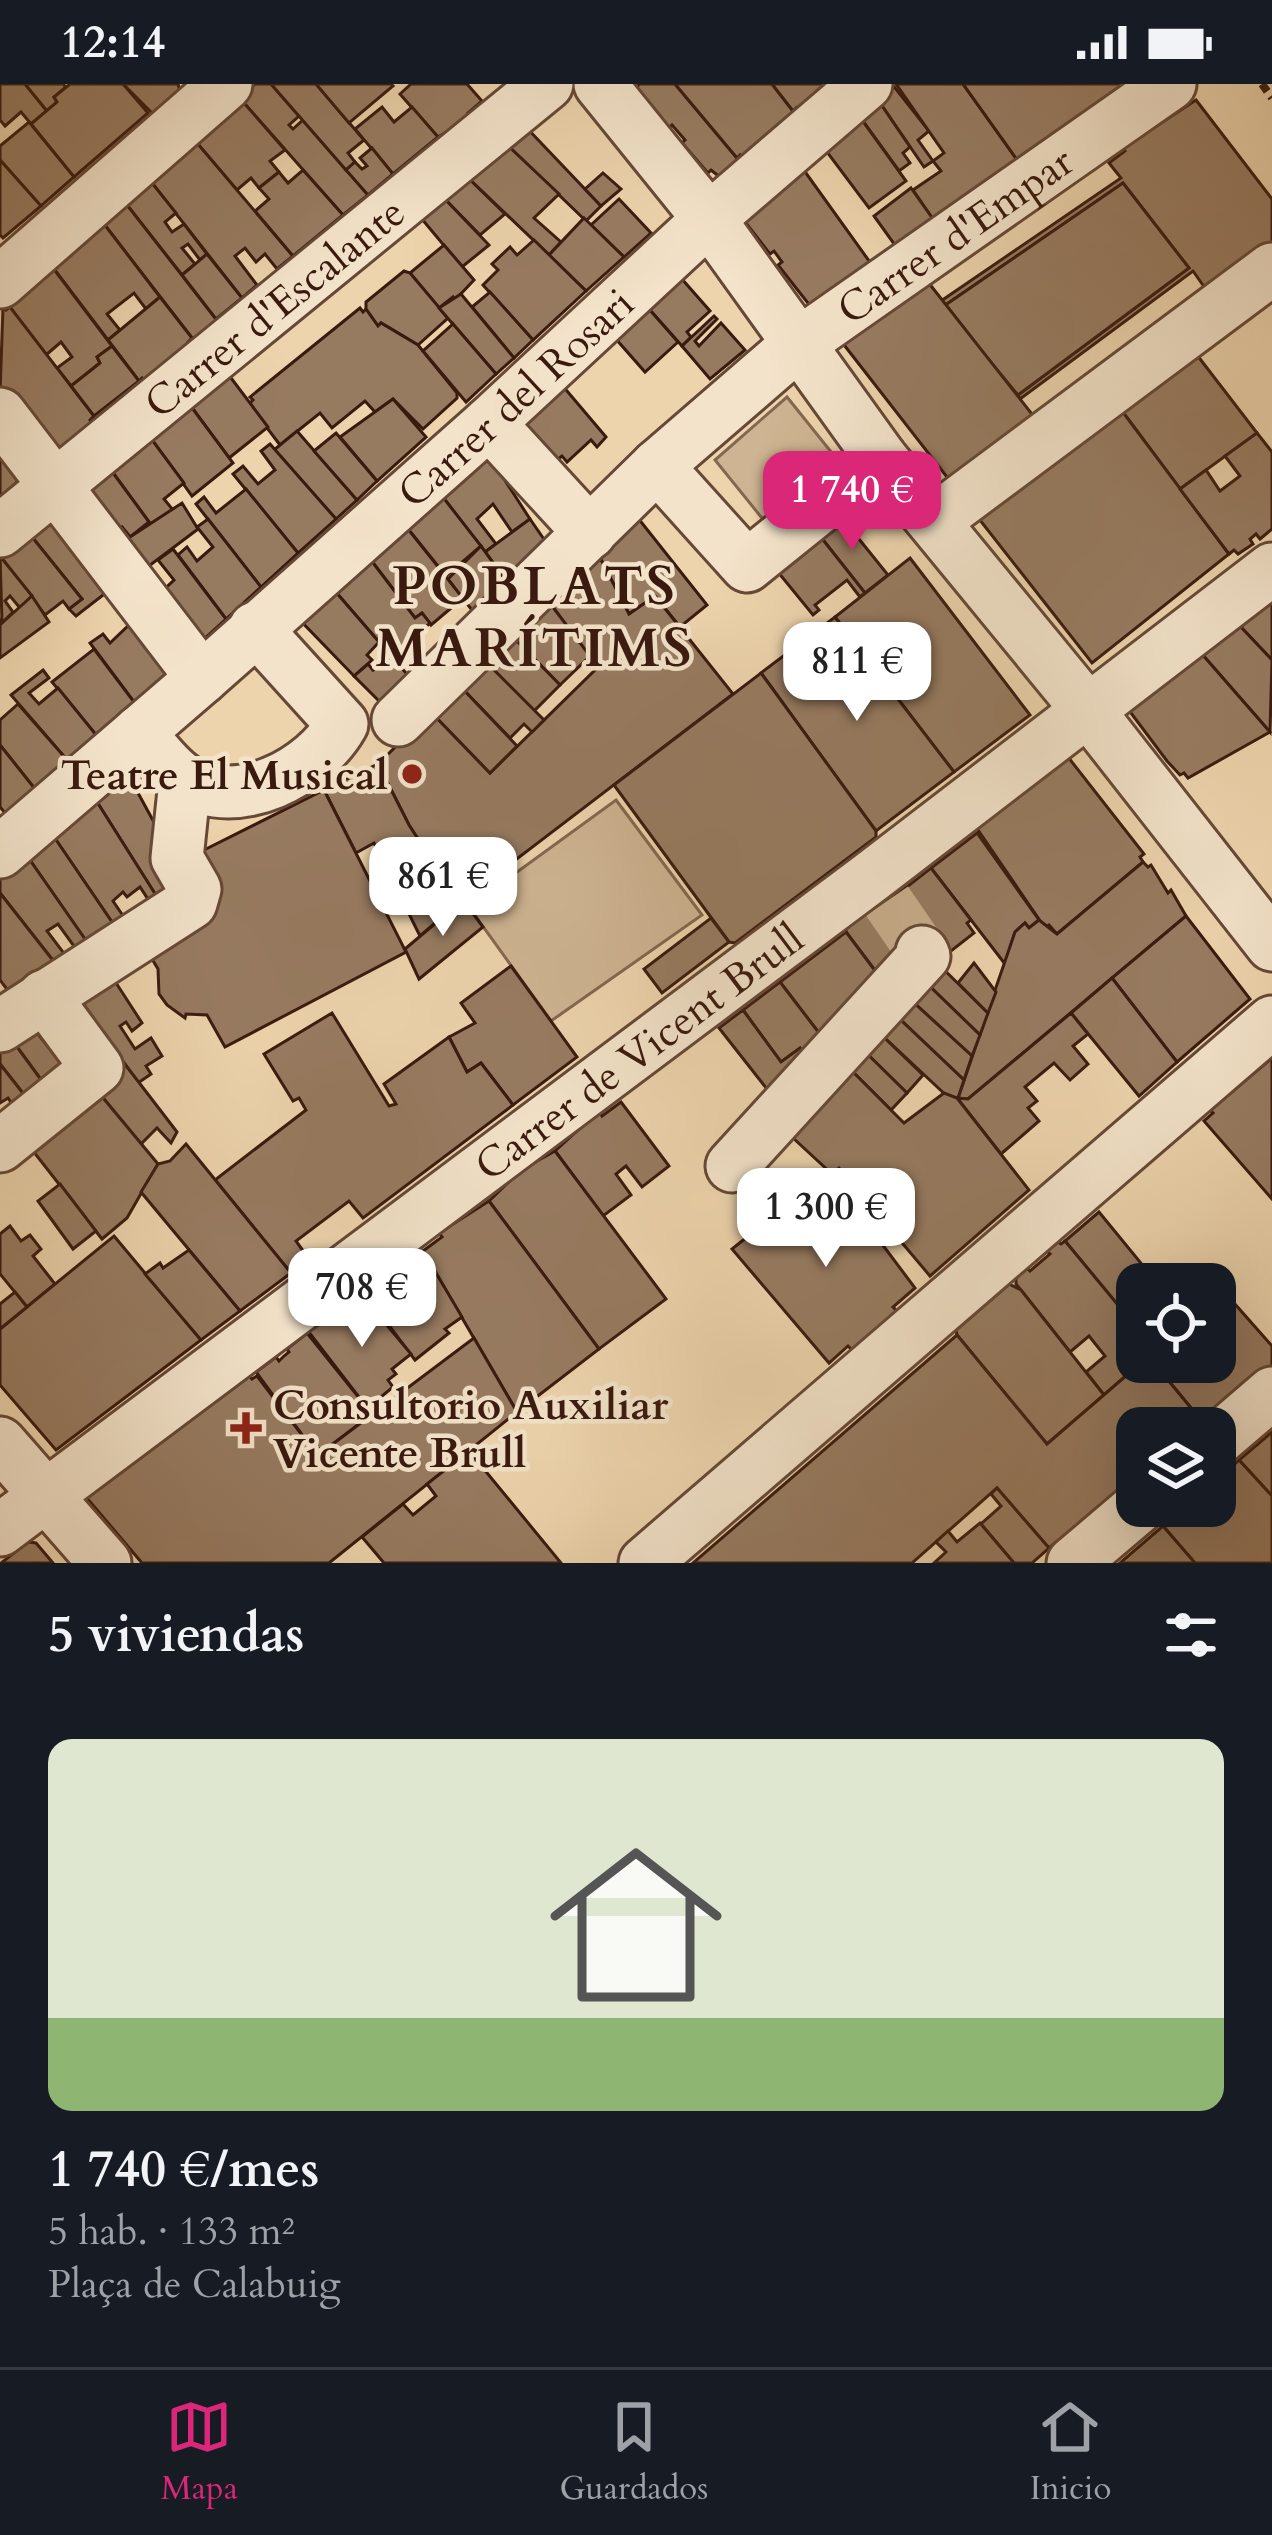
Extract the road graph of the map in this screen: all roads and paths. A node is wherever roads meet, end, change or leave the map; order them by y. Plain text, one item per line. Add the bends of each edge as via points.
1 (226, 84) edge
2 (547, 84) edge
3 (600, 84) edge
4 (866, 84) edge
5 (1170, 84) edge
6 (1262, 84) edge
7 (1272, 98) edge
8 (709, 219) junction
9 (1272, 269) edge
10 (0, 282) edge
11 (797, 345) junction
12 (0, 414) edge
13 (488, 423) junction
14 (881, 458) junction
15 (657, 466) junction
16 (54, 484) junction
17 (934, 521) junction
18 (0, 531) edge
19 (590, 533) junction
20 (1272, 569) edge
21 (255, 628) junction
22 (202, 678) junction
23 (1087, 709) junction
24 (398, 720) dead end
25 (139, 732) junction
26 (185, 781) junction
27 (0, 852) edge
28 (1272, 945) edge
29 (922, 952) dead end
30 (44, 996) junction
31 (1272, 1022) edge
32 (0, 1026) edge
33 (0, 1146) edge
34 (732, 1166) dead end
35 (1272, 1393) edge
36 (1236, 1424) edge
37 (0, 1443) edge
38 (46, 1493) junction
39 (1116, 1526) edge
40 (0, 1530) edge
41 (105, 1563) edge
42 (645, 1563) edge
43 (1073, 1563) edge

1 - 10 street
2 - 16 street, Carrer d'Escalante
3 - 8 street
4 - 8 street, Carrer del Rosari
5 - 11 street, Carrer d'Empar
6 - 7 path
8 - 11 street
8 - 13 street, Carrer del Rosari
9 - 17 street
11 - 14 street
11 - 15 street, Carrer d'Empar
12 - 16 street
13 - 19 street
13 - 21 street, Carrer del Rosari
14 - 15 street via 747,566
14 - 17 street
15 - 19 street, Carrer d'Empar
16 - 18 street, Carrer d'Escalante
16 - 22 street
17 - 23 street
19 - 24 street, Carrer d'Empar
20 - 23 street, Carrer de Vicent Brull
21 - 22 street, Carrer del Rosari
21 - 26 street via 342,724 333,740 266,786 233,792
22 - 25 street, Carrer del Rosari
23 - 28 street
23 - 38 street, Carrer de Vicent Brull via 879,889
25 - 26 street
25 - 27 street, Carrer del Rosari
26 - 30 street via 177,858 194,890 191,903
29 - 34 street
30 - 32 street
30 - 33 street via 98,1068
31 - 42 street
35 - 36 street
37 - 38 street
38 - 40 street, Carrer de Vicent Brull
38 - 41 street
39 - 43 street

